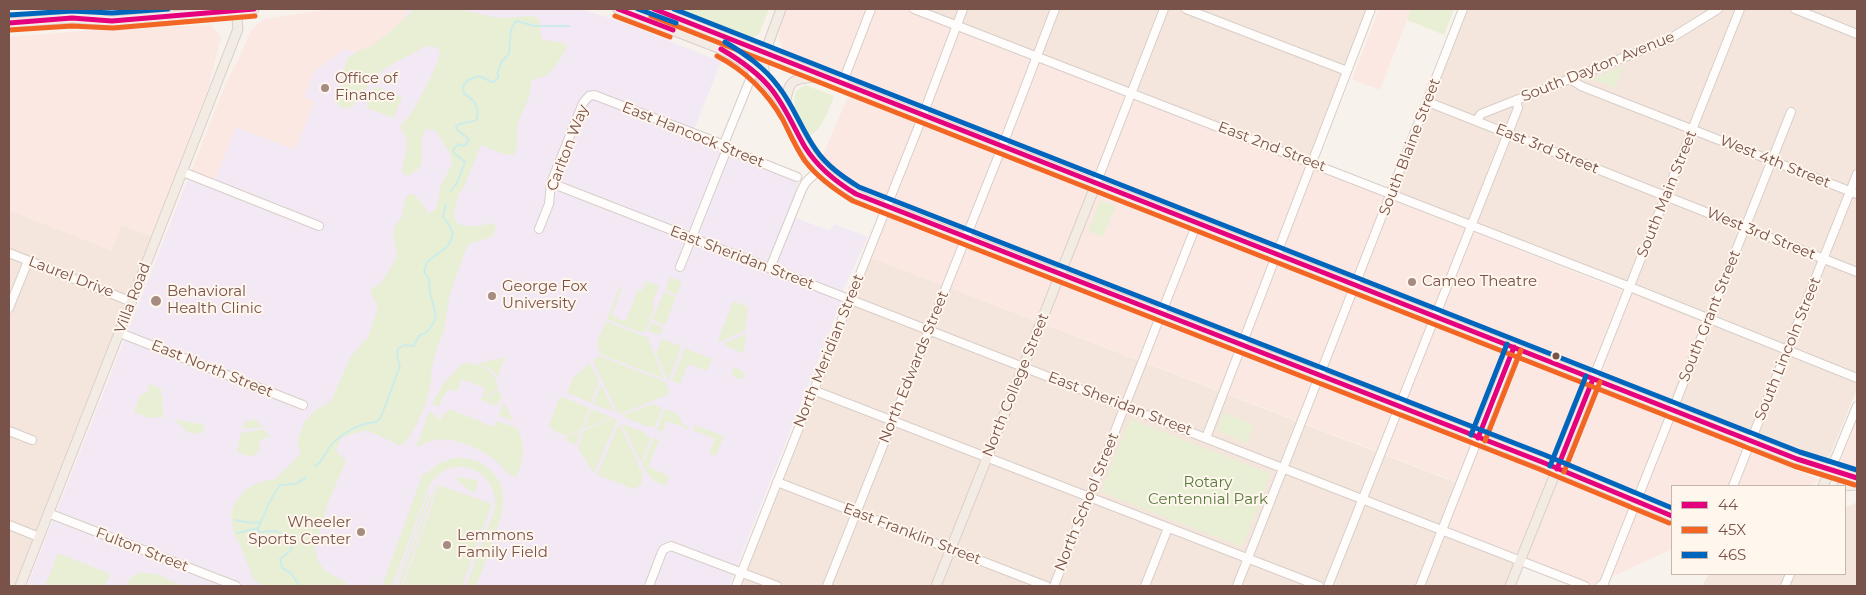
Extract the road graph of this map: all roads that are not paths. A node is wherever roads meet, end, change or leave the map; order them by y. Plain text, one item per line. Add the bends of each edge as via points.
1 (74, 9) edge
2 (110, 9) edge
3 (254, 9) edge
4 (618, 9) edge
5 (654, 9) edge
6 (782, 9) edge
7 (871, 9) edge
8 (914, 9) edge
9 (964, 9) edge
10 (1054, 9) edge
11 (1164, 9) edge
12 (1186, 9) edge
13 (1371, 9) edge
14 (1464, 9) edge
15 (1718, 9) edge
16 (1740, 9) edge
17 (1795, 9) edge
18 (236, 10) edge
19 (72, 18) junction
20 (9, 24) edge
21 (957, 25) junction
22 (1857, 34) edge
23 (716, 47) junction
24 (765, 52) junction
25 (1036, 56) junction
26 (754, 70) junction
27 (1347, 71) junction
28 (822, 76) junction
29 (1570, 79) junction
30 (766, 82) junction
31 (842, 84) junction
32 (1132, 93) junction
33 (589, 96) joint
34 (1516, 100) junction
35 (1428, 102) junction
36 (785, 108) junction
37 (1791, 112) dead end
38 (922, 116) junction
39 (1476, 121) junction
40 (1692, 129) junction
41 (1507, 134) junction
42 (725, 147) junction
43 (1002, 147) junction
44 (1772, 160) junction
45 (1311, 163) junction
46 (821, 168) junction
47 (183, 172) junction
48 (1857, 174) edge
49 (797, 177) dead end
50 (551, 183) junction
51 (1096, 184) junction
52 (1854, 193) edge
53 (1392, 194) junction
54 (1666, 196) junction
55 (886, 207) junction
56 (1197, 223) junction
57 (1471, 225) junction
58 (319, 226) dead end
59 (1745, 227) junction
60 (539, 229) dead end
61 (692, 238) junction
62 (966, 238) junction
63 (9, 253) edge
64 (1276, 254) junction
65 (1824, 258) junction
66 (28, 260) junction
67 (680, 267) dead end
68 (770, 268) junction
69 (1857, 272) edge
70 (1060, 275) junction
71 (1356, 286) junction
72 (1630, 287) junction
73 (850, 299) junction
74 (132, 302) junction
75 (9, 308) edge
76 (1161, 314) junction
77 (1435, 317) junction
78 (1709, 319) junction
79 (929, 330) junction
80 (120, 333) junction
81 (1240, 345) junction
82 (1514, 347) junction
83 (1787, 350) junction
84 (1024, 366) junction
85 (1320, 376) junction
86 (1857, 378) edge
87 (1594, 379) junction
88 (814, 390) junction
89 (303, 405) dead end
90 (1857, 406) edge
91 (1124, 407) junction
92 (1399, 407) junction
93 (1672, 409) junction
94 (893, 421) junction
95 (9, 431) edge
96 (1206, 438) junction
97 (1478, 438) junction
98 (32, 440) dead end
99 (1752, 440) junction
100 (988, 458) junction
101 (1284, 468) junction
102 (1557, 469) junction
103 (1832, 469) junction
104 (1857, 478) edge
105 (777, 482) junction
106 (1733, 485) edge
107 (1824, 485) edge
108 (1089, 497) junction
109 (1363, 499) junction
110 (1636, 501) junction
111 (48, 513) junction
112 (856, 513) junction
113 (1671, 516) edge
114 (9, 525) edge
115 (1168, 528) junction
116 (1442, 530) junction
117 (39, 537) junction
118 (951, 549) junction
119 (1248, 559) junction
120 (1521, 560) junction
121 (741, 572) junction
122 (20, 586) edge
123 (236, 586) edge
124 (649, 586) edge
125 (736, 586) edge
126 (777, 586) edge
127 (827, 586) edge
128 (936, 586) edge
129 (1046, 586) edge
130 (1054, 586) edge
131 (1145, 586) edge
132 (1237, 586) edge
133 (1319, 586) edge
134 (1328, 586) edge
135 (1420, 586) edge
136 (1510, 586) edge
137 (1585, 586) edge
138 (1600, 586) edge

1 - 19 street
2 - 19 main road
3 - 18 main road
4 - 23 main road
5 - 24 main road
6 - 24 main road
7 - 31 street
8 - 21 street, East 2nd Street
9 - 21 street, North Meridian Street
10 - 25 street, North Edwards Street
11 - 32 street
12 - 27 street
13 - 27 street
14 - 35 street, South Blaine Street
15 - 29 street, South Dayton Avenue via 1668,40
16 - 40 street, South Main Street
17 - 22 street
18 - 19 main road via 112,21
18 - 47 main road, Villa Road via 238,29
19 - 20 main road
21 - 25 street, East 2nd Street
21 - 38 street, North Meridian Street
23 - 24 main road via 753,54
23 - 26 main road
24 - 28 main road
24 - 30 main road
25 - 32 street, East 2nd Street
25 - 43 street, North Edwards Street
26 - 30 main road
26 - 42 street
27 - 45 street
28 - 31 main road
28 - 36 main road via 791,82
29 - 34 street, South Dayton Avenue
29 - 40 street, West 4th Street
30 - 36 main road
31 - 38 main road
32 - 45 street, East 2nd Street
32 - 51 street
33 - 42 street, East Hancock Street via 594,95
33 - 50 street, Carlton Way via 583,103
34 - 39 street, South Dayton Avenue via 1481,114
34 - 41 street via 1518,108
35 - 39 street, East 3rd Street
35 - 53 street, South Blaine Street
36 - 46 main road via 798,136
37 - 44 street, South Grant Street
38 - 43 main road
38 - 55 street, North Meridian Street
39 - 41 street, East 3rd Street
40 - 44 street, West 4th Street
40 - 54 street, South Main Street
41 - 54 street, East 3rd Street
41 - 57 street
42 - 49 street, East Hancock Street
42 - 61 street
43 - 51 main road
43 - 62 street, North Edwards Street
44 - 52 street, West 4th Street
44 - 59 street, South Grant Street
45 - 53 street, East 2nd Street
45 - 64 street
46 - 55 main road via 849,190
46 - 68 street via 802,189
47 - 58 street
47 - 74 main road, Villa Road
48 - 52 street, South Lincoln Street
50 - 60 street, Carlton Way via 549,204
50 - 61 street, East Sheridan Street
51 - 56 main road
51 - 70 main road, North College Street
52 - 65 street, South Lincoln Street
53 - 57 street, East 2nd Street
53 - 71 street, South Blaine Street
54 - 59 street, West 3rd Street
54 - 72 street, South Main Street
55 - 62 main road
55 - 73 street, North Meridian Street
56 - 64 main road
56 - 76 street, North School Street
57 - 72 street, East 2nd Street
57 - 77 street
59 - 65 street, West 3rd Street
59 - 78 street, South Grant Street
61 - 67 street
61 - 68 street, East Sheridan Street
62 - 70 main road
62 - 79 street, North Edwards Street
63 - 66 street, Laurel Drive
64 - 71 main road
64 - 81 street
65 - 69 street, West 3rd Street
65 - 83 street, South Lincoln Street
66 - 74 street, Laurel Drive
66 - 75 street
68 - 73 street, East Sheridan Street
70 - 76 main road
70 - 84 main road, North College Street
71 - 77 main road
71 - 85 street, South Blaine Street
72 - 78 street, East 2nd Street
72 - 87 street, South Main Street
73 - 79 street, East Sheridan Street
73 - 88 street, North Meridian Street
74 - 80 main road, Villa Road
76 - 81 main road
76 - 91 street, North School Street
77 - 82 main road
77 - 92 street
78 - 83 street, East 2nd Street
78 - 93 street, South Grant Street
79 - 84 street, East Sheridan Street
79 - 94 street, North Edwards Street
80 - 89 street, East North Street
80 - 111 main road, Villa Road
81 - 85 main road
81 - 96 street
82 - 87 main road
82 - 97 street
83 - 86 street, East 2nd Street
83 - 99 street, South Lincoln Street
84 - 91 street, East Sheridan Street
84 - 100 main road, North College Street
85 - 92 main road
85 - 101 street, South Blaine Street
87 - 93 main road
87 - 102 main road
88 - 94 street
88 - 105 street, North Meridian Street
90 - 103 street
91 - 96 street, East Sheridan Street
91 - 108 street, North School Street
92 - 97 main road
92 - 109 street
93 - 99 main road
93 - 110 street, South Grant Street
94 - 100 street
94 - 112 street, North Edwards Street
95 - 98 street
96 - 101 street, East Sheridan Street
97 - 102 main road
97 - 116 street
99 - 103 main road via 1797,459
99 - 106 street, South Lincoln Street
100 - 108 street
100 - 118 main road, North College Street
101 - 109 street, East Sheridan Street
101 - 119 street, South Blaine Street
102 - 110 main road
102 - 120 main road
103 - 104 main road
103 - 107 main road
105 - 112 street, East Franklin Street
105 - 121 street, North Meridian Street
108 - 115 street
108 - 130 street, North School Street
109 - 116 street, East Sheridan Street
109 - 134 street
110 - 113 main road
110 - 138 street, South Grant Street via 1604,583
111 - 117 main road, Villa Road
111 - 123 street, Fulton Street
112 - 118 street, East Franklin Street
112 - 127 street, North Edwards Street
114 - 117 street
115 - 119 street
115 - 131 street
116 - 120 street, East Sheridan Street
116 - 135 street
117 - 122 main road, Villa Road
118 - 128 main road, North College Street
118 - 129 street, East Franklin Street
119 - 132 street, South Blaine Street
119 - 133 street
120 - 136 main road
120 - 137 street, East Sheridan Street
121 - 124 street via 675,546 667,547
121 - 125 street, North Meridian Street
121 - 126 street

